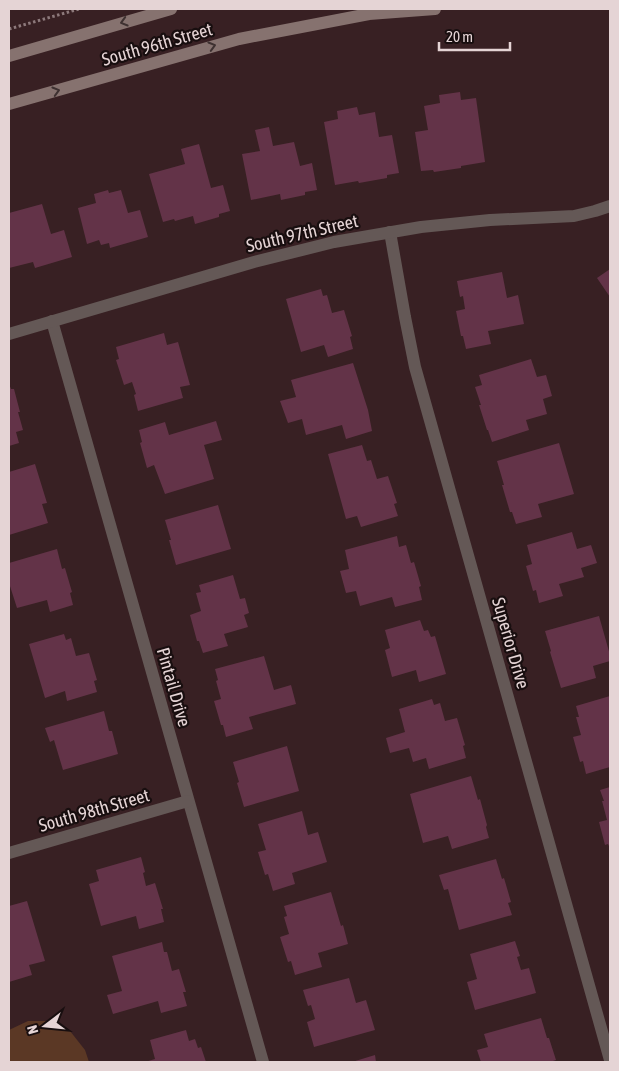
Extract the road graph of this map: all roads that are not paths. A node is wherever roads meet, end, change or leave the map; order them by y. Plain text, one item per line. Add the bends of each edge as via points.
1 (171, 9) edge
2 (435, 9) edge
3 (9, 56) edge
4 (9, 104) edge
5 (610, 206) edge
6 (390, 232) junction
7 (52, 321) junction
8 (9, 334) edge
9 (188, 801) junction
10 (9, 853) edge
11 (610, 1060) edge
12 (263, 1062) edge

1 -> 3 main road, South 96th Street
4 -> 2 main road, South 96th Street via 239,39 369,14
5 - 6 street, South 97th Street via 574,216 472,222
6 - 7 street, South 97th Street via 254,262
6 - 11 street, Superior Drive via 415,367
7 - 8 street, South 97th Street
7 - 9 street, Pintail Drive
9 - 10 street, South 98th Street
9 - 12 street, Pintail Drive

